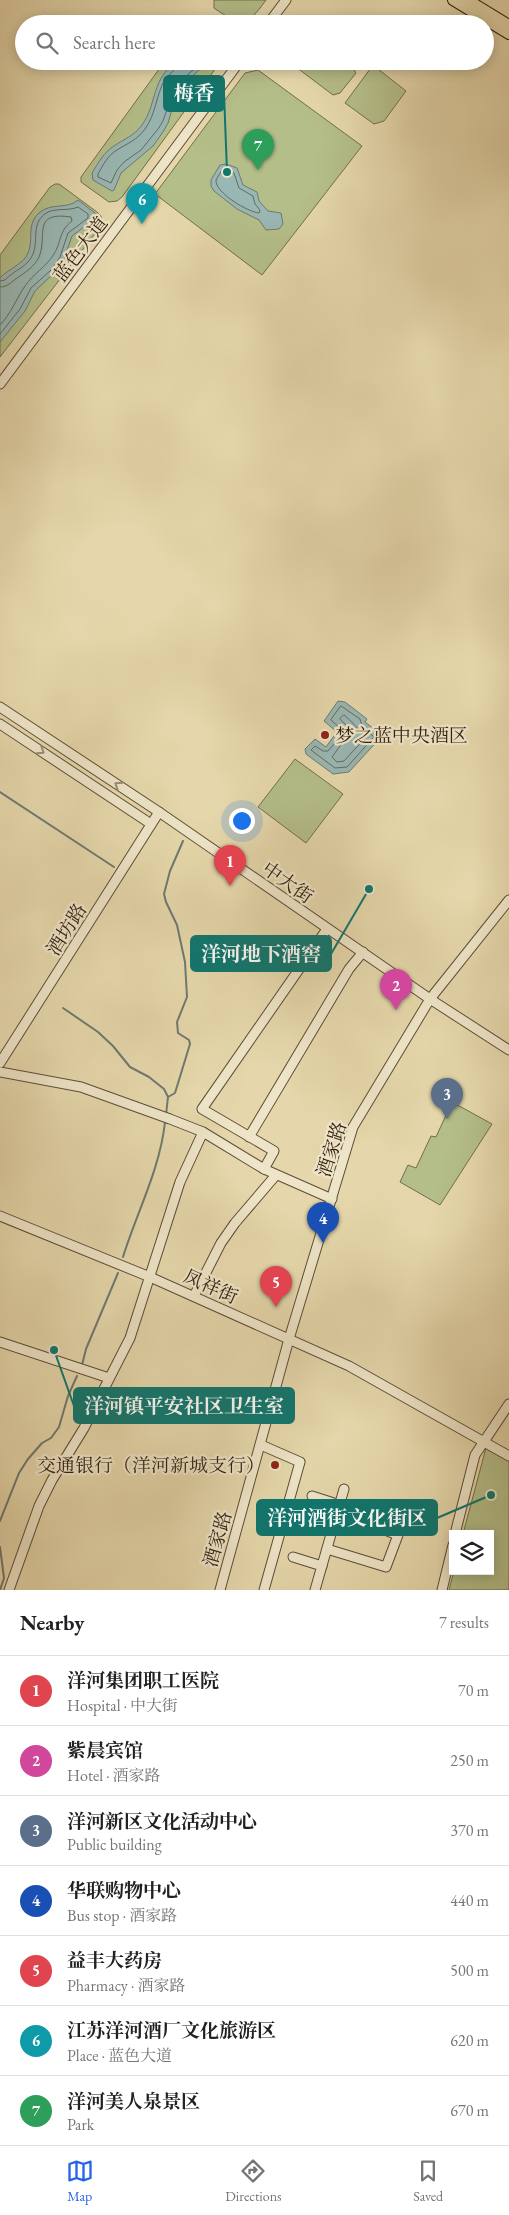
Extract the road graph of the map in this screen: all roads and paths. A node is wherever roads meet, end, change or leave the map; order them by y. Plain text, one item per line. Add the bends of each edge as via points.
1 (286, 0) edge
2 (453, 0) edge
3 (468, 0) edge
4 (275, 15) edge
5 (478, 15) edge
6 (493, 15) edge
7 (494, 16) edge
8 (494, 25) edge
9 (509, 25) edge
10 (509, 34) edge
11 (233, 70) edge
12 (0, 384) edge
13 (0, 707) edge
14 (0, 724) edge
15 (159, 812) junction
16 (152, 824) junction
17 (509, 900) edge
18 (326, 929) junction
19 (362, 952) junction
20 (430, 999) junction
21 (509, 1050) edge
22 (0, 1063) edge
23 (0, 1072) edge
24 (202, 1132) junction
25 (249, 1137) junction
26 (264, 1169) junction
27 (276, 1175) junction
28 (332, 1199) junction
29 (0, 1216) edge
30 (150, 1277) junction
31 (194, 1296) junction
32 (289, 1339) junction
33 (0, 1342) edge
34 (109, 1378) junction
35 (509, 1404) edge
36 (482, 1442) junction
37 (261, 1446) junction
38 (509, 1456) edge
39 (344, 1490) dead end
40 (312, 1496) dead end
41 (339, 1508) junction
42 (456, 1530) edge
43 (327, 1549) junction
44 (292, 1557) dead end
45 (449, 1561) edge
46 (322, 1566) junction
47 (9, 1590) edge
48 (220, 1590) edge
49 (264, 1590) edge
50 (315, 1590) edge
51 (442, 1590) edge

1 - 4 street
2 - 5 main road
3 - 6 main road
7 - 9 main road
8 - 10 main road
11 - 12 street, 蓝色大道
15 -> 13 street, 中大街
14 -> 16 street
15 - 16 street, 酒坊路
15 - 18 street, 中大街
16 - 22 street, 酒坊路
17 - 20 street, 酒家路
18 - 19 street, 中大街
18 - 25 street via 202,1109
19 - 20 street, 中大街
19 - 25 street
20 - 21 street, 中大街
20 - 28 street, 酒家路 via 353,1127
23 - 24 street via 81,1088
24 - 26 street
24 - 30 street via 180,1182
25 - 26 street via 274,1151
26 - 27 street
27 - 28 street
27 - 31 street via 221,1243
28 - 32 street, 酒家路
29 - 30 street, 凤祥街
30 - 31 street, 凤祥街
30 - 34 street via 130,1338
31 - 32 street, 凤祥街
32 - 36 street, 凤祥街 via 349,1366
32 - 37 street, 酒家路
33 - 34 street
34 - 47 street via 39,1506
35 - 36 street
36 - 38 street, 凤祥街
36 - 42 street via 475,1455
37 - 48 street, 酒家路
37 - 49 street via 300,1462
39 - 41 street
40 - 41 street
41 - 43 street
41 - 43 street via 398,1535 386,1567
43 - 46 street
44 - 46 street
45 - 51 street
46 - 50 street

